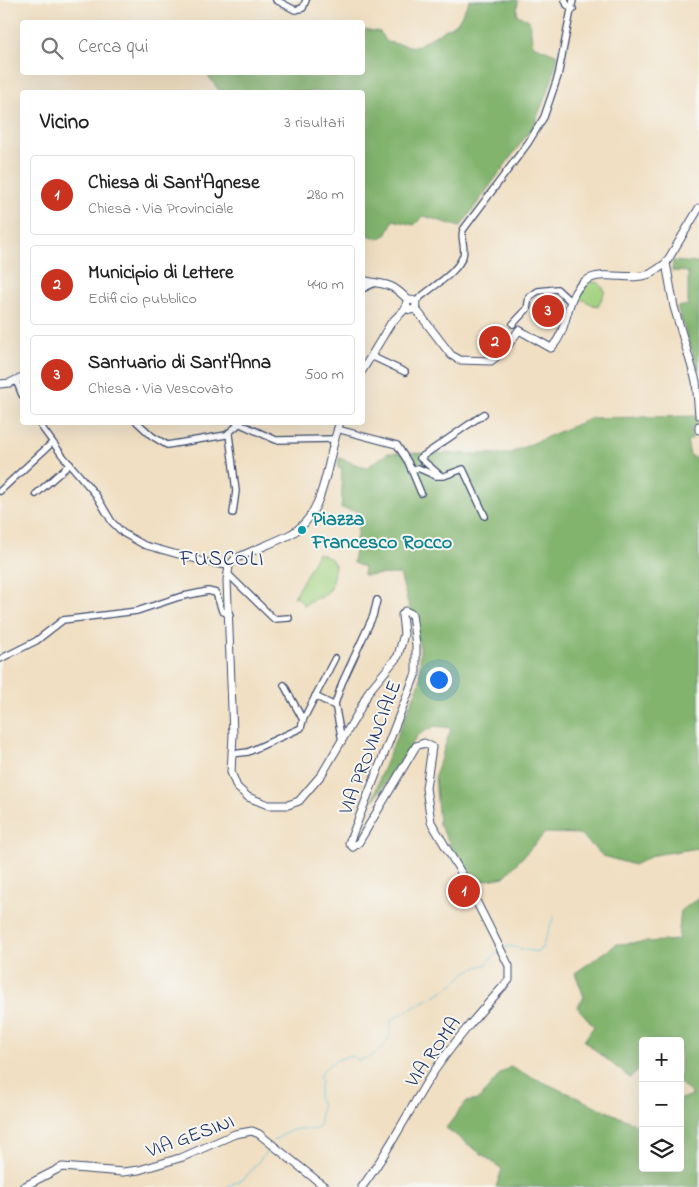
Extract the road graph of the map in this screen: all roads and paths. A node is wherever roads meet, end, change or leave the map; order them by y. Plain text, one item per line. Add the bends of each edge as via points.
1 (276, 0) edge
2 (306, 0) edge
3 (565, 0) edge
4 (573, 0) edge
5 (573, 9) junction
6 (699, 208) edge
7 (666, 263) junction
8 (365, 281) edge
9 (375, 283) junction
10 (365, 288) edge
11 (571, 302) junction
12 (411, 304) junction
13 (513, 324) dead end
14 (372, 356) junction
15 (365, 366) edge
16 (405, 372) dead end
17 (19, 379) edge
18 (0, 384) edge
19 (484, 414) dead end
20 (699, 416) edge
21 (40, 425) edge
22 (140, 425) edge
23 (236, 425) edge
24 (239, 425) edge
25 (338, 426) edge
26 (699, 426) edge
27 (699, 430) edge
28 (229, 434) junction
29 (334, 440) junction
30 (52, 442) junction
31 (70, 464) junction
32 (412, 470) junction
33 (440, 475) junction
34 (0, 491) edge
35 (421, 493) dead end
36 (36, 494) dead end
37 (233, 513) dead end
38 (485, 516) dead end
39 (229, 570) junction
40 (377, 600) dead end
41 (230, 615) junction
42 (289, 618) dead end
43 (335, 658) dead end
44 (0, 659) edge
45 (284, 685) dead end
46 (315, 696) junction
47 (335, 706) junction
48 (303, 720) junction
49 (342, 740) junction
50 (232, 754) junction
51 (494, 936) joint
52 (23, 1187) edge
53 (325, 1187) edge
54 (362, 1187) edge

1 - 2 street via 295,10 303,8
3 - 5 street
4 - 5 street
5 - 12 street via 558,76 544,117 463,230 464,250 455,268
6 - 7 street
7 - 11 street via 641,276 591,278 578,288
7 - 20 street via 674,307 696,380
8 - 9 street
9 - 10 street
9 - 12 street via 396,287
11 - 12 street via 565,325 550,348 518,330 504,351 491,362 460,360 451,355
11 - 13 street via 557,290 538,291 529,297 529,305
12 - 14 street via 391,323
14 - 15 street
14 - 16 street
17 - 18 street
19 - 33 street via 420,458
21 - 30 street
22 - 28 street via 167,445
23 - 28 street
24 - 29 street via 276,440
25 - 29 street
25 - 32 street via 397,445
26 - 27 street
28 - 37 street via 236,491
29 - 39 street via 320,496 304,525 290,535 235,559
30 - 31 street
30 - 34 street
31 - 36 street
31 - 39 street via 96,495 112,522 132,540
32 - 33 street via 418,468
32 - 35 street
33 - 38 street via 460,469 466,471
39 - 41 street
39 - 42 street via 274,619
40 - 47 street via 374,616 342,683
41 - 44 street via 222,612 216,593 208,591 137,611 63,620 36,641
41 - 50 street
43 - 46 street
45 - 48 street
46 - 47 street
46 - 48 street
47 - 49 street
48 - 50 street via 301,728 279,739 248,752
49 - 50 street, VIA PROVINCIALE via 322,774 299,801 288,806 268,805 248,797 237,787 231,772
49 - 51 street, VIA PROVINCIALE via 369,691 398,656 404,634 404,611 412,614 416,673 349,843 353,847 359,842 416,746 424,743 432,747 426,788 431,822
51 - 54 street, VIA ROMA via 509,966 509,980 476,1017 428,1082 389,1150
52 - 53 street, VIA GESINI via 62,1167 123,1172 139,1170 184,1157 235,1134 252,1131

